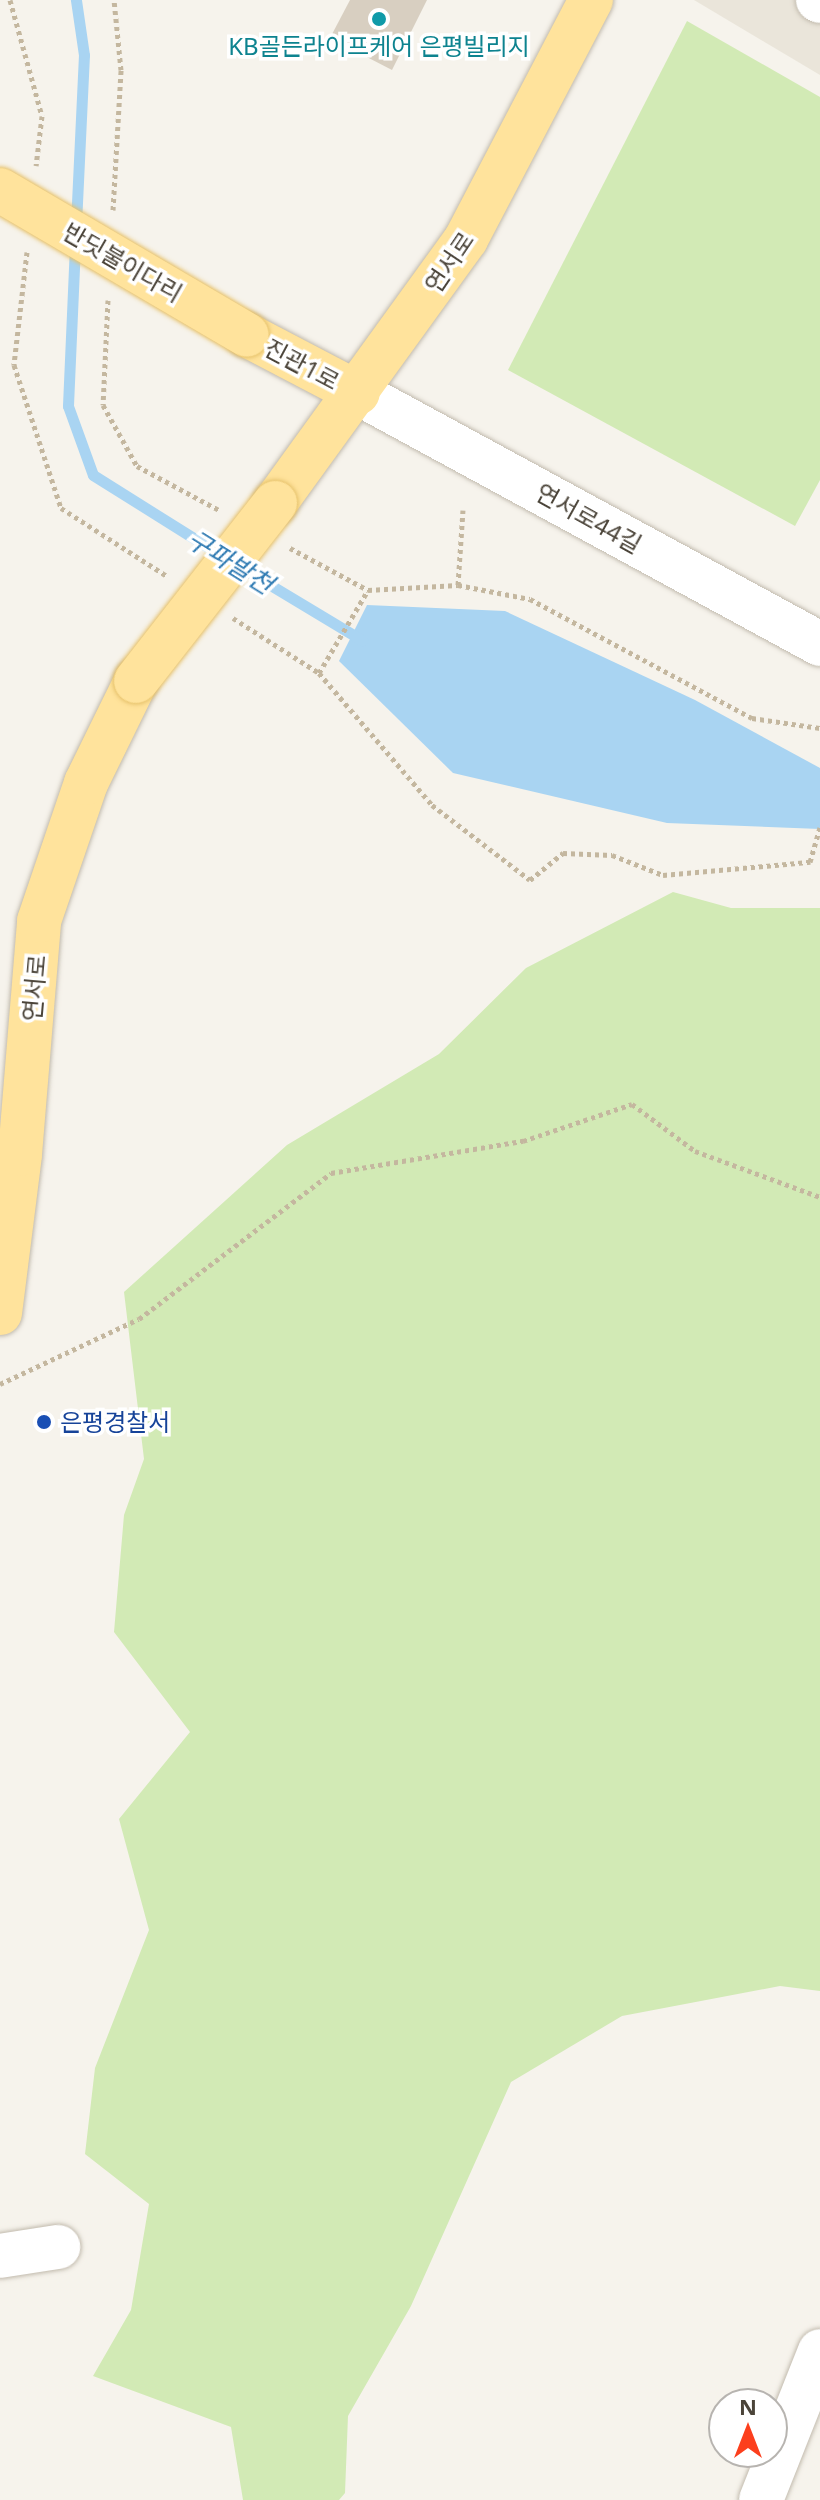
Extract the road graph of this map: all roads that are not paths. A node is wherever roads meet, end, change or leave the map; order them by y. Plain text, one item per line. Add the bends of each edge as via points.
1 (591, 0) edge
2 (17, 184) edge
3 (247, 335) joint
4 (358, 393) junction
5 (820, 644) edge
6 (0, 1313) edge
7 (58, 2247) dead end
8 (0, 2256) edge
9 (820, 2351) edge
10 (808, 2416) edge
11 (761, 2500) edge

1 - 4 main road, 연서로 via 466,239
2 - 3 main road, 반딧불이다리, bridge
3 - 4 main road, 진관1로
4 - 5 street, 연서로44길
4 - 6 main road, 연서로, bridge via 136,681 86,783 39,921 20,1154
7 - 8 street
9 - 10 street
10 - 11 street

